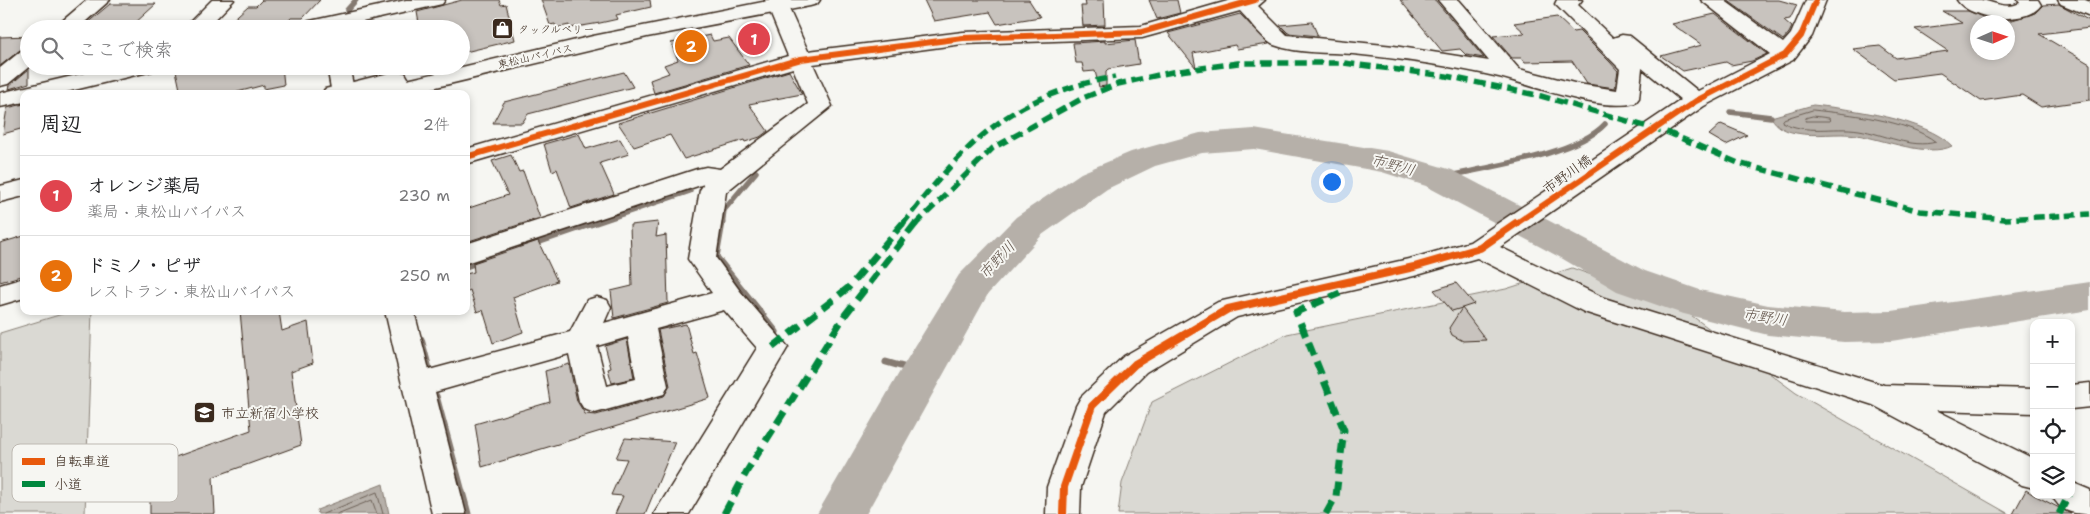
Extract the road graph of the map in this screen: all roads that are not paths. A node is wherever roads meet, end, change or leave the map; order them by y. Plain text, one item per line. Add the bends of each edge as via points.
1 (100, 0) edge
2 (224, 0) edge
3 (348, 0) edge
4 (435, 0) edge
5 (810, 0) edge
6 (1448, 0) edge
7 (1572, 0) edge
8 (1711, 0) edge
9 (1816, 0) edge
10 (1967, 0) edge
11 (2028, 0) edge
12 (2068, 0) edge
13 (1247, 1) edge
14 (771, 2) edge
15 (2090, 10) edge
16 (75, 20) edge
17 (203, 20) edge
18 (333, 20) edge
19 (353, 20) edge
20 (1785, 55) junction
21 (801, 59) junction
22 (470, 61) edge
23 (20, 63) edge
24 (470, 71) edge
25 (1510, 73) junction
26 (107, 75) edge
27 (339, 75) edge
28 (411, 75) edge
29 (454, 75) edge
30 (0, 79) edge
31 (45, 90) edge
32 (340, 90) edge
33 (352, 90) edge
34 (394, 90) edge
35 (20, 96) edge
36 (0, 100) edge
37 (1696, 101) junction
38 (470, 155) edge
39 (20, 176) edge
40 (725, 178) junction
41 (0, 182) edge
42 (20, 189) edge
43 (0, 194) edge
44 (1490, 242) junction
45 (470, 253) edge
46 (20, 289) edge
47 (0, 295) edge
48 (730, 298) junction
49 (597, 307) dead end
50 (400, 315) edge
51 (640, 324) junction
52 (582, 339) junction
53 (418, 385) junction
54 (2090, 396) edge
55 (1884, 397) junction
56 (2075, 397) edge
57 (2030, 401) edge
58 (2030, 473) edge
59 (2075, 498) edge
60 (2090, 507) edge
61 (449, 514) edge
62 (671, 514) edge
63 (1063, 514) edge

1 - 16 main road
2 - 17 main road
3 - 18 main road
4 - 19 main road
5 - 14 main road, 東松山バイパス
6 - 25 main road
7 - 25 main road via 1565,4 1631,68 1628,98 1604,98
7 - 37 main road
8 - 20 main road
9 - 20 main road, 市野川橋 via 1801,36
10 - 11 main road via 2010,12 2027,9 2031,6
12 - 15 main road
13 - 21 main road via 1142,32 963,38
13 - 25 main road via 1279,40 1386,51
14 - 21 main road
14 - 22 main road, 東松山バイパス via 582,34
14 - 24 main road, 東松山バイパス
20 - 37 main road, 市野川橋
21 - 38 main road
21 - 40 main road via 820,106
23 - 30 main road
26 - 31 main road
27 - 32 main road
28 - 33 main road
29 - 34 main road, 東松山バイパス
35 - 36 main road
37 - 44 main road, 市野川橋
39 - 41 main road
40 - 45 main road via 706,175
40 - 48 main road via 713,190 702,260
42 - 43 main road
44 - 55 main road via 1594,306
44 - 63 main road, 市野川橋 via 1414,267 1228,309 1135,364 1092,406 1064,487
46 - 47 main road
48 - 51 main road
48 - 62 main road via 773,347
49 - 52 main road
50 - 53 main road
51 - 52 main road
51 - 52 main road via 653,386 636,391 595,401
52 - 53 main road
53 - 61 main road
54 - 56 main road
55 - 57 main road
55 - 58 main road
59 - 60 main road

